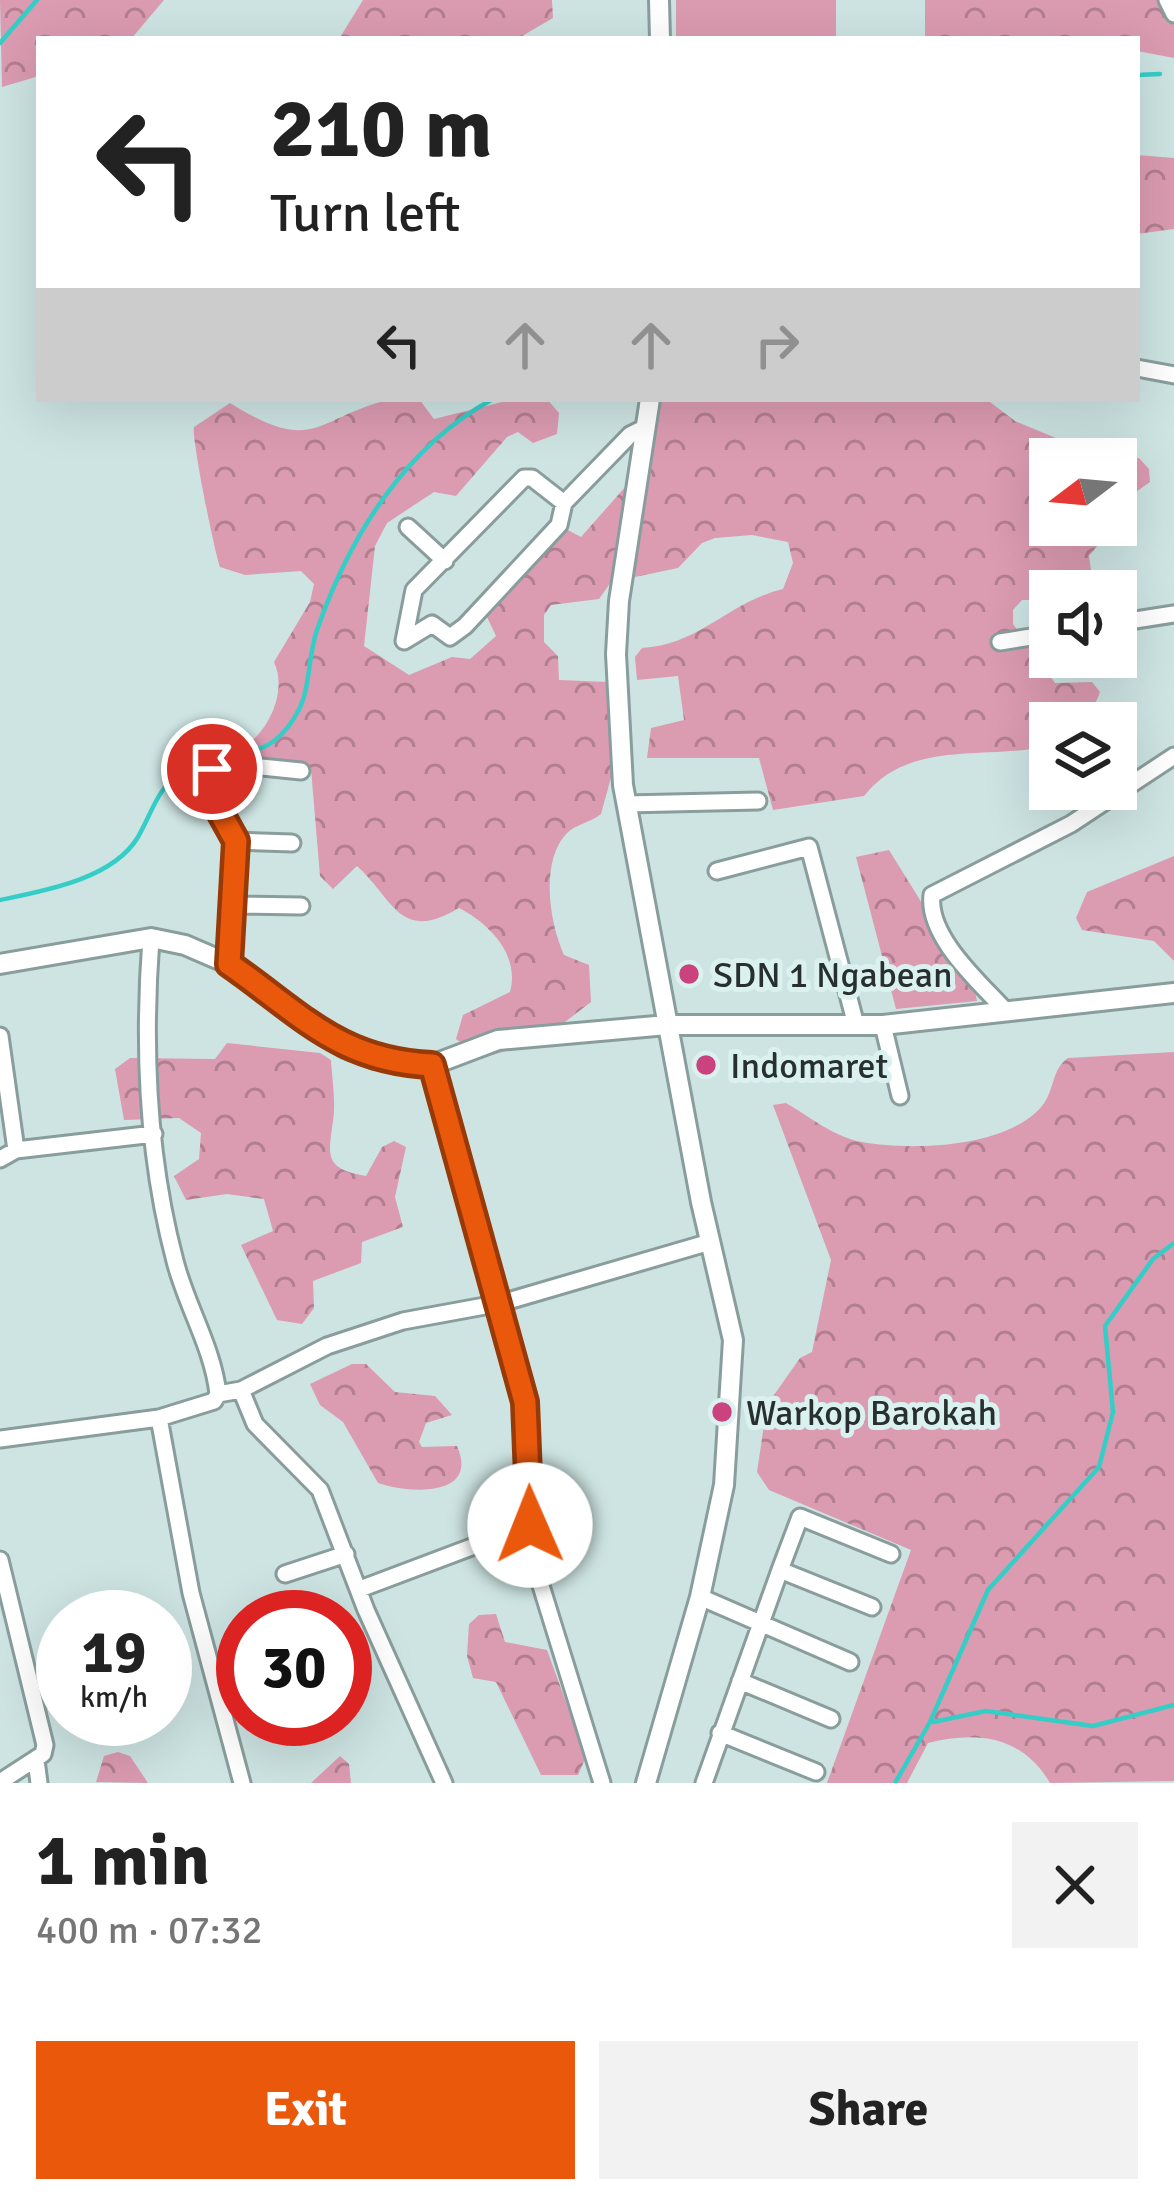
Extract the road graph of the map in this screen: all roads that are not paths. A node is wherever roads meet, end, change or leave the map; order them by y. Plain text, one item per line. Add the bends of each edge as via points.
1 (659, 0) edge
2 (1167, 0) edge
3 (1174, 14) edge
4 (660, 36) edge
5 (1140, 369) edge
6 (1174, 375) edge
7 (650, 402) edge
8 (646, 427) junction
9 (564, 503) junction
10 (408, 527) dead end
11 (446, 561) junction
12 (414, 604) junction
13 (1174, 614) edge
14 (1137, 620) edge
15 (432, 624) junction
16 (1029, 637) edge
17 (1000, 642) dead end
18 (1174, 756) edge
19 (302, 771) dead end
20 (758, 801) dead end
21 (626, 804) junction
22 (236, 841) junction
23 (292, 843) dead end
24 (717, 871) dead end
25 (233, 905) junction
26 (301, 906) dead end
27 (151, 938) junction
28 (0, 964) edge
29 (229, 964) junction
30 (1174, 993) edge
31 (1004, 1009) junction
32 (667, 1025) junction
33 (856, 1025) junction
34 (884, 1025) junction
35 (0, 1036) edge
36 (2, 1057) edge
37 (432, 1065) junction
38 (900, 1096) dead end
39 (154, 1134) junction
40 (16, 1150) junction
41 (0, 1159) edge
42 (710, 1241) junction
43 (501, 1303) junction
44 (241, 1390) junction
45 (218, 1394) junction
46 (159, 1418) junction
47 (0, 1439) edge
48 (530, 1525) junction
49 (346, 1554) junction
50 (891, 1554) dead end
51 (0, 1560) edge
52 (780, 1570) junction
53 (285, 1574) dead end
54 (360, 1589) junction
55 (700, 1597) junction
56 (872, 1607) dead end
57 (759, 1623) junction
58 (850, 1662) dead end
59 (740, 1682) junction
60 (831, 1720) dead end
61 (720, 1733) junction
62 (36, 1760) junction
63 (816, 1772) dead end
64 (0, 1782) edge
65 (39, 1783) edge
66 (242, 1783) edge
67 (444, 1783) edge
68 (602, 1783) edge
69 (646, 1783) edge
70 (704, 1783) edge

1 - 4 street
2 - 3 street
5 - 6 street
7 - 8 street
8 - 9 street
8 - 21 street via 616,654
9 - 11 street via 524,478
9 - 15 street via 559,525 464,626 450,637
10 - 11 street
11 - 12 street via 414,590
12 - 15 street
12 - 15 street via 404,640
13 - 14 street
16 - 17 street
18 - 31 street via 1071,824 932,895 932,912 959,961
19 - 22 street via 212,769 210,794
20 - 21 street
21 - 32 street
22 - 23 street
22 - 25 street
24 - 33 street via 809,847
25 - 26 street
25 - 29 street
27 - 28 street
27 - 29 street
27 - 39 street via 144,1030
29 - 37 street via 345,1048
30 - 31 street
31 - 34 street
32 - 33 street
32 - 37 street via 498,1040
32 - 42 street
33 - 34 street
34 - 38 street
35 - 36 street
36 - 40 street
37 - 43 street
39 - 40 street
39 - 45 street via 174,1260
40 - 41 street
42 - 43 street
42 - 55 street via 734,1340 724,1485
43 - 44 street via 343,1341
43 - 48 street via 525,1402
44 - 45 street
44 - 49 street via 255,1424 316,1483
45 - 46 street
46 - 47 street
46 - 66 street via 196,1614
48 - 54 street
48 - 68 street via 547,1612
49 - 53 street
49 - 54 street
50 - 52 street via 800,1517
51 - 62 street via 45,1744
52 - 56 street
52 - 57 street
54 - 67 street
55 - 57 street
55 - 69 street
57 - 58 street
57 - 59 street
59 - 60 street
59 - 61 street
61 - 63 street
61 - 70 street
62 - 64 street
62 - 65 street

